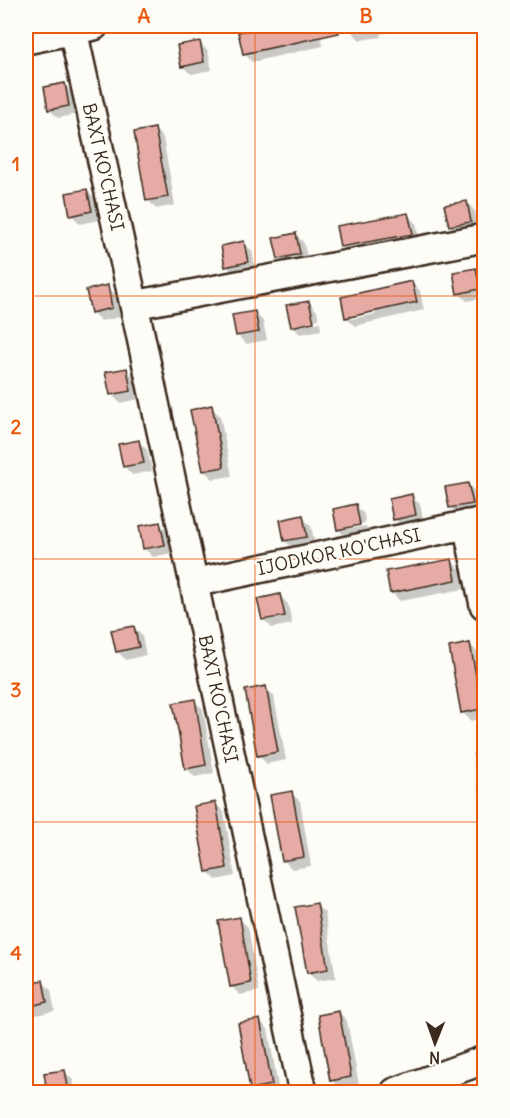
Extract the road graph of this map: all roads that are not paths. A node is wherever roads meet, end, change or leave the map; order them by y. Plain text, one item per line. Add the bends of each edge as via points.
1 (79, 27) edge
2 (26, 40) edge
3 (484, 238) edge
4 (134, 305) junction
5 (476, 522) edge
6 (193, 583) junction
7 (484, 605) edge
8 (484, 1060) edge
9 (303, 1092) edge
10 (394, 1092) edge

1 - 2 street
1 - 4 street, BAXT KO'CHASI
3 - 4 street
4 - 6 street, BAXT KO'CHASI
5 - 6 street, IJODKOR KO'CHASI
5 - 7 street
6 - 9 street, BAXT KO'CHASI
8 - 10 street

